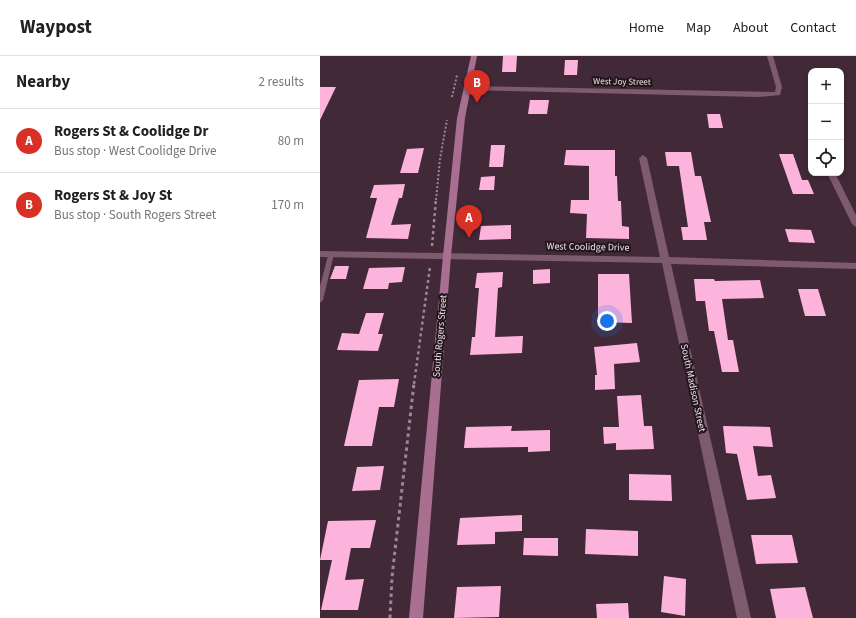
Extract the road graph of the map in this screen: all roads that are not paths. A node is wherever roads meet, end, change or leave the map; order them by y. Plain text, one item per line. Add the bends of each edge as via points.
1 (474, 56) edge
2 (770, 56) edge
3 (466, 88) junction
4 (643, 158) dead end
5 (832, 176) edge
6 (856, 224) edge
7 (320, 254) edge
8 (332, 254) junction
9 (447, 256) junction
10 (665, 260) junction
11 (856, 266) edge
12 (320, 300) edge
13 (416, 618) edge
14 (744, 618) edge

1 - 3 street, South Rogers Street
2 - 3 street, West Joy Street via 779,87 778,94
3 - 9 street, South Rogers Street
4 - 10 street, South Madison Street
5 - 6 street
7 - 8 street, West Coolidge Drive
8 - 9 street, West Coolidge Drive
8 - 12 lane
9 - 10 street, West Coolidge Drive
9 - 13 street, South Rogers Street
10 - 11 street, West Coolidge Drive
10 - 14 street, South Madison Street

